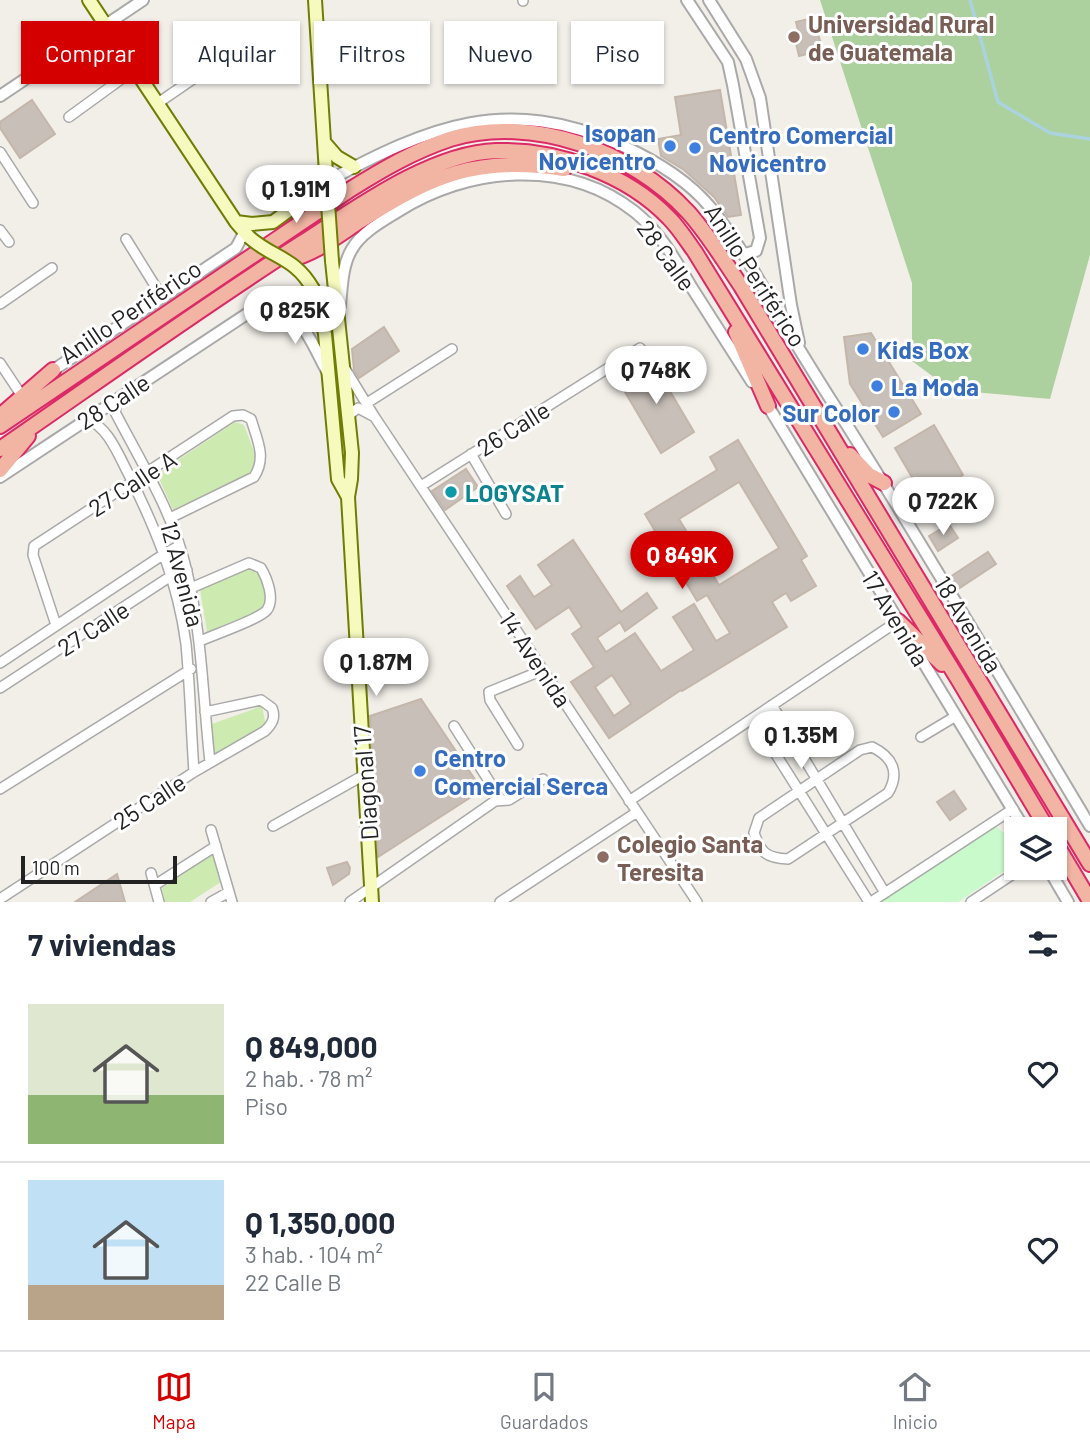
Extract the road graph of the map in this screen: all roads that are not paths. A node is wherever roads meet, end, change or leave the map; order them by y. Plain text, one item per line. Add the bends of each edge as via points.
1 (89, 0) edge
2 (143, 0) edge
3 (315, 0) edge
4 (687, 0) edge
5 (709, 0) edge
6 (103, 21) edge
7 (112, 21) edge
8 (21, 82) edge
9 (114, 84) edge
10 (145, 84) edge
11 (186, 84) edge
12 (0, 96) edge
13 (158, 103) junction
14 (69, 117) dead end
15 (324, 142) junction
16 (0, 152) edge
17 (354, 167) junction
18 (617, 179) junction
19 (326, 181) junction
20 (33, 203) dead end
21 (779, 217) junction
22 (236, 222) junction
23 (759, 223) junction
24 (0, 230) edge
25 (247, 235) junction
26 (125, 239) dead end
27 (9, 242) dead end
28 (744, 254) junction
29 (288, 260) junction
30 (52, 268) dead end
31 (718, 288) junction
32 (162, 297) junction
33 (0, 304) edge
34 (339, 313) junction
35 (640, 348) dead end
36 (452, 349) dead end
37 (801, 353) junction
38 (0, 363) edge
39 (344, 367) junction
40 (54, 370) junction
41 (330, 377) junction
42 (20, 393) junction
43 (118, 398) junction
44 (368, 403) junction
45 (768, 406) junction
46 (0, 407) edge
47 (349, 415) junction
48 (0, 416) edge
49 (374, 416) junction
50 (87, 419) junction
51 (37, 424) junction
52 (0, 426) edge
53 (826, 430) junction
54 (0, 449) edge
55 (471, 454) junction
56 (0, 470) edge
57 (149, 473) junction
58 (0, 477) edge
59 (133, 483) junction
60 (884, 483) junction
61 (421, 486) junction
62 (348, 497) junction
63 (506, 514) dead end
64 (170, 518) junction
65 (179, 546) junction
66 (164, 554) junction
67 (187, 570) junction
68 (171, 576) junction
69 (191, 588) junction
70 (898, 621) junction
71 (56, 625) junction
72 (200, 641) junction
73 (0, 663) edge
74 (201, 665) junction
75 (187, 670) junction
76 (543, 670) junction
77 (958, 679) junction
78 (0, 688) edge
79 (772, 705) junction
80 (205, 712) junction
81 (956, 716) junction
82 (753, 718) junction
83 (454, 726) dead end
84 (921, 737) dead end
85 (518, 745) dead end
86 (210, 762) junction
87 (194, 772) junction
88 (365, 775) junction
89 (818, 778) junction
90 (543, 779) dead end
91 (0, 789) edge
92 (799, 790) junction
93 (501, 800) junction
94 (629, 801) junction
95 (1013, 809) junction
96 (637, 812) junction
97 (1018, 817) edge
98 (1040, 817) edge
99 (845, 823) junction
100 (273, 826) dead end
101 (1090, 826) edge
102 (211, 830) dead end
103 (827, 834) junction
104 (216, 846) junction
105 (1067, 862) edge
106 (1090, 864) edge
107 (151, 873) dead end
108 (1004, 880) edge
109 (1055, 880) edge
110 (155, 886) junction
111 (371, 888) junction
112 (229, 891) junction
113 (886, 893) junction
114 (0, 899) edge
115 (1090, 901) edge
116 (159, 902) edge
117 (211, 902) edge
118 (232, 902) edge
119 (350, 902) edge
120 (372, 902) edge
121 (500, 902) edge
122 (697, 902) edge
123 (870, 902) edge
124 (971, 902) edge
125 (1068, 902) edge

1 - 6 main road
2 - 7 street
3 - 15 main road, Diagonal 17
4 - 23 street via 728,62
5 - 21 street via 746,59 758,92
8 - 12 street
9 - 14 street
10 - 13 main road
11 - 13 street
13 - 22 main road
15 - 17 main road
15 - 19 main road, Diagonal 17
16 - 20 street
17 - 19 street, Anillo Periférico
17 - 28 street, Anillo Periférico via 403,142 484,119 525,120 593,132 684,181 708,204
18 - 29 highway via 537,165 504,164 455,172 411,190 319,247
18 - 31 highway, Anillo Periférico via 670,218
18 - 51 highway, Anillo Periférico via 534,153 495,151 464,156 411,175 256,273
19 - 22 main road via 273,222
19 - 34 main road, Diagonal 17, bridge
21 - 23 street
21 - 37 street
22 - 25 main road
23 - 28 street via 758,248
24 - 27 street
25 - 29 main road, Diagonal 17, bridge
25 - 32 street via 236,248
26 - 32 street
28 - 37 street, Anillo Periférico
29 - 41 main road, Diagonal 17, bridge via 313,289
30 - 33 street
31 - 45 highway
31 - 77 highway, Anillo Periférico
32 - 40 street
34 - 39 main road, Diagonal 17
34 - 45 street, 28 Calle via 345,263 352,248 416,200 475,178 515,173 561,178 626,204 652,227
35 - 55 street, 26 Calle
36 - 44 street
37 - 60 street, 18 Avenida
38 - 42 street
39 - 44 street, 14 Avenida
39 - 47 main road, Diagonal 17
40 - 42 street
40 - 48 highway
41 - 43 street, 28 Calle via 297,318 274,302 262,304
41 - 62 main road, Diagonal 17 via 338,480
42 - 46 street
43 - 50 street, 28 Calle
43 - 57 street, 12 Avenida via 115,412
44 - 49 street, 14 Avenida
45 - 70 street, 17 Avenida
47 - 49 street via 358,408
47 - 62 main road, Diagonal 17
49 - 61 street, 14 Avenida
50 - 58 street, 28 Calle
50 - 59 street, 12 Avenida via 101,428
51 - 54 highway, Anillo Periférico
51 - 56 highway
52 - 53 highway, Anillo Periférico via 400,159 452,139 485,133 536,133 584,144 623,160 656,181 688,211 741,286
53 - 60 highway via 860,468
53 - 106 highway, Anillo Periférico
55 - 61 street, 26 Calle
55 - 63 street
57 - 59 street, 27 Calle A
57 - 64 street, 12 Avenida
57 - 64 street, 27 Calle A via 233,416 251,419 262,457 254,477
59 - 66 street, 12 Avenida
59 - 71 street, 27 Calle A via 39,542 33,551
60 - 101 street, 18 Avenida
61 - 76 street, 14 Avenida
62 - 88 main road, Diagonal 17
64 - 65 street, 12 Avenida
65 - 66 street, 27 Calle
65 - 67 street, 12 Avenida
66 - 68 street, 12 Avenida
66 - 71 street, 27 Calle
67 - 68 street, 27 Calle
67 - 69 street, 12 Avenida
68 - 75 street, 12 Avenida
68 - 78 street, 27 Calle
69 - 72 street, 12 Avenida
69 - 72 street via 249,563 265,574 271,603 264,614
70 - 77 highway
70 - 79 street
70 - 81 street, 17 Avenida
71 - 73 street, 27 Calle
72 - 74 street, 12 Avenida
74 - 75 street
74 - 80 street, 12 Avenida
75 - 87 street, 12 Avenida
75 - 91 street
76 - 85 street via 489,692
76 - 94 street, 14 Avenida
77 - 98 highway, Anillo Periférico
79 - 82 street
79 - 89 street
80 - 86 street, 12 Avenida
80 - 86 street, 25 Calle via 261,700 273,712 272,724 265,731
81 - 84 street
81 - 95 street, 17 Avenida
82 - 92 street
82 - 94 street
83 - 93 street
86 - 87 street, 25 Calle
87 - 114 street, 25 Calle
88 - 100 street
88 - 111 main road, Diagonal 17
89 - 92 street
89 - 99 street
89 - 99 street via 872,747 882,752 895,770 888,793
90 - 93 street via 509,800
92 - 103 street
92 - 103 street via 759,818 754,833 761,850 774,859 788,859
93 - 111 street
94 - 96 street, 14 Avenida
95 - 97 street, 17 Avenida
95 - 113 street
96 - 121 street
96 - 122 street, 14 Avenida
99 - 103 street
99 - 113 street
102 - 104 street
103 - 123 street
104 - 110 street
104 - 112 street
105 - 115 highway
107 - 110 street
108 - 124 street
109 - 125 street
110 - 116 street
111 - 119 street
111 - 120 main road, Diagonal 17
112 - 117 street
112 - 118 street
113 - 123 street

